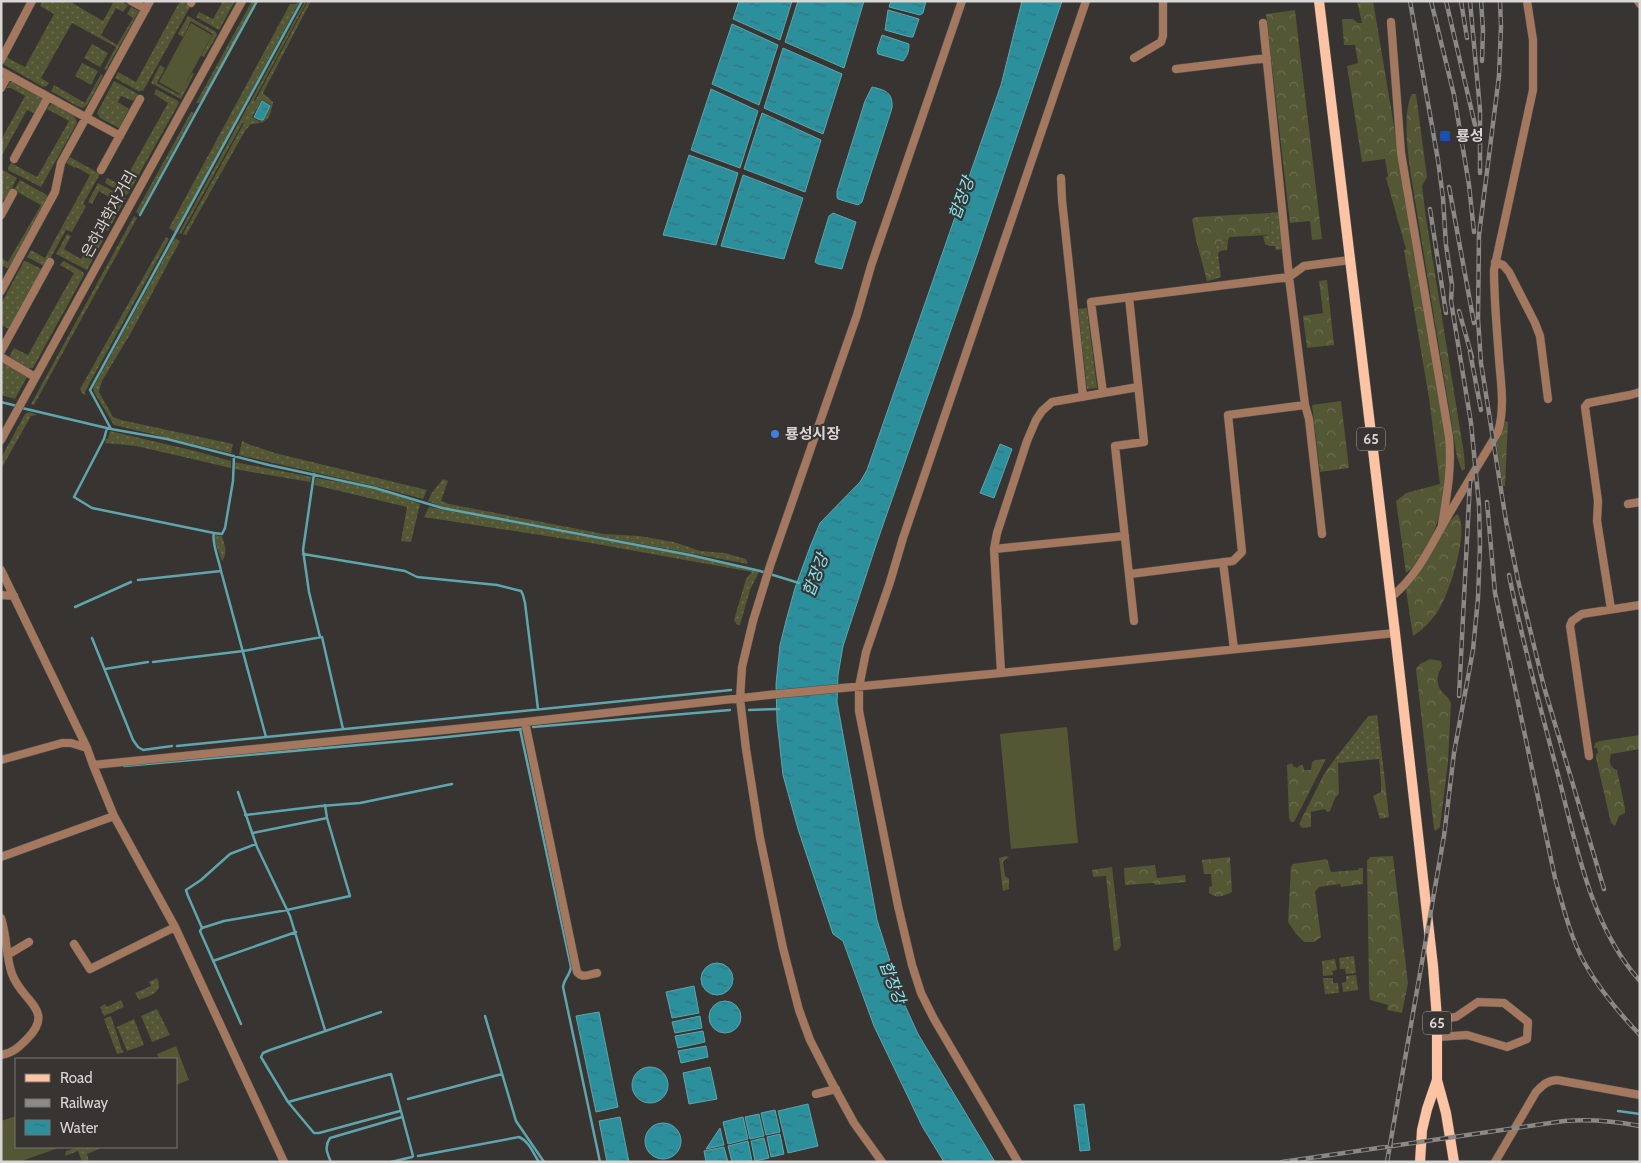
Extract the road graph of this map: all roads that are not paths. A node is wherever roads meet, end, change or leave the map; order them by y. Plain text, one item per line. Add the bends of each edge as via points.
1 (32, 1) edge
2 (131, 1) edge
3 (150, 1) edge
4 (242, 1) edge
5 (962, 1) edge
6 (1086, 1) edge
7 (1162, 1) edge
8 (1319, 1) edge
9 (1527, 1) edge
10 (146, 10) junction
11 (1391, 22) dead end
12 (1263, 23) dead end
13 (1134, 58) dead end
14 (1267, 58) junction
15 (1, 60) edge
16 (1176, 69) dead end
17 (5, 73) edge
18 (1, 88) edge
19 (48, 97) junction
20 (140, 99) dead end
21 (128, 103) dead end
22 (136, 107) junction
23 (86, 118) junction
24 (120, 136) junction
25 (14, 159) dead end
26 (101, 170) dead end
27 (1061, 178) dead end
28 (13, 194) dead end
29 (1, 215) edge
30 (1350, 260) junction
31 (50, 262) dead end
32 (1495, 262) junction
33 (1, 272) edge
34 (9, 276) junction
35 (1289, 277) junction
36 (1, 290) edge
37 (1129, 296) junction
38 (1091, 302) junction
39 (1074, 304) junction
40 (1, 351) edge
41 (1, 357) edge
42 (35, 377) junction
43 (1138, 387) junction
44 (1640, 392) edge
45 (1103, 393) junction
46 (1083, 396) junction
47 (1548, 399) dead end
48 (1305, 405) junction
49 (1, 440) edge
50 (1640, 502) edge
51 (1628, 504) dead end
52 (1442, 526) junction
53 (1322, 534) dead end
54 (1126, 536) junction
55 (994, 549) junction
56 (1222, 562) junction
57 (1, 570) edge
58 (1130, 574) junction
59 (1, 596) edge
60 (14, 596) junction
61 (1390, 598) junction
62 (1640, 605) edge
63 (1611, 609) junction
64 (1134, 621) dead end
65 (1395, 633) junction
66 (1234, 649) junction
67 (1001, 673) junction
68 (854, 687) junction
69 (740, 699) junction
70 (526, 722) junction
71 (87, 748) junction
72 (1589, 756) dead end
73 (1, 760) edge
74 (93, 765) junction
75 (114, 816) junction
76 (1, 857) edge
77 (1, 918) edge
78 (175, 927) junction
79 (29, 942) dead end
80 (74, 944) dead end
81 (9, 954) junction
82 (597, 973) dead end
83 (1437, 1019) junction
84 (1438, 1037) junction
85 (1, 1055) edge
86 (1437, 1080) junction
87 (836, 1089) junction
88 (816, 1094) dead end
89 (1640, 1095) edge
90 (284, 1162) edge
91 (882, 1162) edge
92 (1018, 1162) edge
93 (1420, 1162) edge
94 (1454, 1162) edge
95 (1495, 1162) edge

1 - 15 street
2 - 10 street
3 - 10 street
4 - 42 street, 은하과학자거리
5 - 69 street via 770,566 743,660
6 - 68 street
7 - 13 street via 1161,42
8 - 30 main road, 65
9 - 32 street via 1533,40 1533,90
10 - 23 street
11 - 52 street via 1401,152 1449,437 1450,479
12 - 14 street
14 - 16 street
14 - 35 street
17 - 18 street
17 - 19 street
19 - 23 street
19 - 25 street
20 - 22 street
21 - 22 street
22 - 24 street
23 - 24 street
23 - 34 street via 61,162 55,192
24 - 26 street
27 - 39 street
28 - 29 street
30 - 35 street via 1304,266
30 - 61 main road, 65
31 - 40 street
32 - 47 street via 1510,272 1535,323 1540,336
32 - 52 street via 1494,296 1502,420
33 - 34 street
34 - 36 street
35 - 37 street
35 - 48 street
37 - 38 street
37 - 43 street
38 - 39 street
38 - 45 street
39 - 46 street
41 - 42 street
42 - 49 street, 은하과학자거리
43 - 45 street
43 - 54 street via 1144,442 1115,446
44 - 63 street via 1588,403 1585,407 1598,501 1597,521
45 - 46 street
46 - 55 street via 1052,402 1036,420 1018,465
48 - 53 street
48 - 56 street via 1228,415 1242,552 1233,560
50 - 51 street
52 - 61 street via 1408,582
54 - 55 street
54 - 58 street
55 - 67 street
56 - 58 street
56 - 66 street
57 - 60 street
58 - 64 street
59 - 60 street
60 - 71 street
61 - 65 main road, 65
62 - 63 street
63 - 72 street via 1582,614 1570,626
65 - 66 street
65 - 83 main road, 65
66 - 67 street
67 - 68 street
68 - 69 street
68 - 92 street via 886,852 921,993
69 - 70 street
69 - 87 street via 760,838 791,980 810,1040
70 - 74 street
70 - 82 street via 577,972 582,976
71 - 73 street via 62,743
71 - 74 street
74 - 75 street
75 - 76 street
75 - 78 street
77 - 81 street
78 - 80 street via 90,969
78 - 90 street
79 - 81 street
81 - 85 street via 17,985 39,1017 35,1031 19,1048
83 - 84 main road, 65
83 - 84 street via 1456,1017 1478,1002 1504,1003 1528,1022 1527,1038 1507,1048 1467,1035
84 - 86 main road, 65
86 - 93 main road, 65 via 1422,1130
86 - 94 main road, 65
87 - 88 street
87 - 91 street via 854,1123
89 - 95 street via 1550,1081 1536,1092

